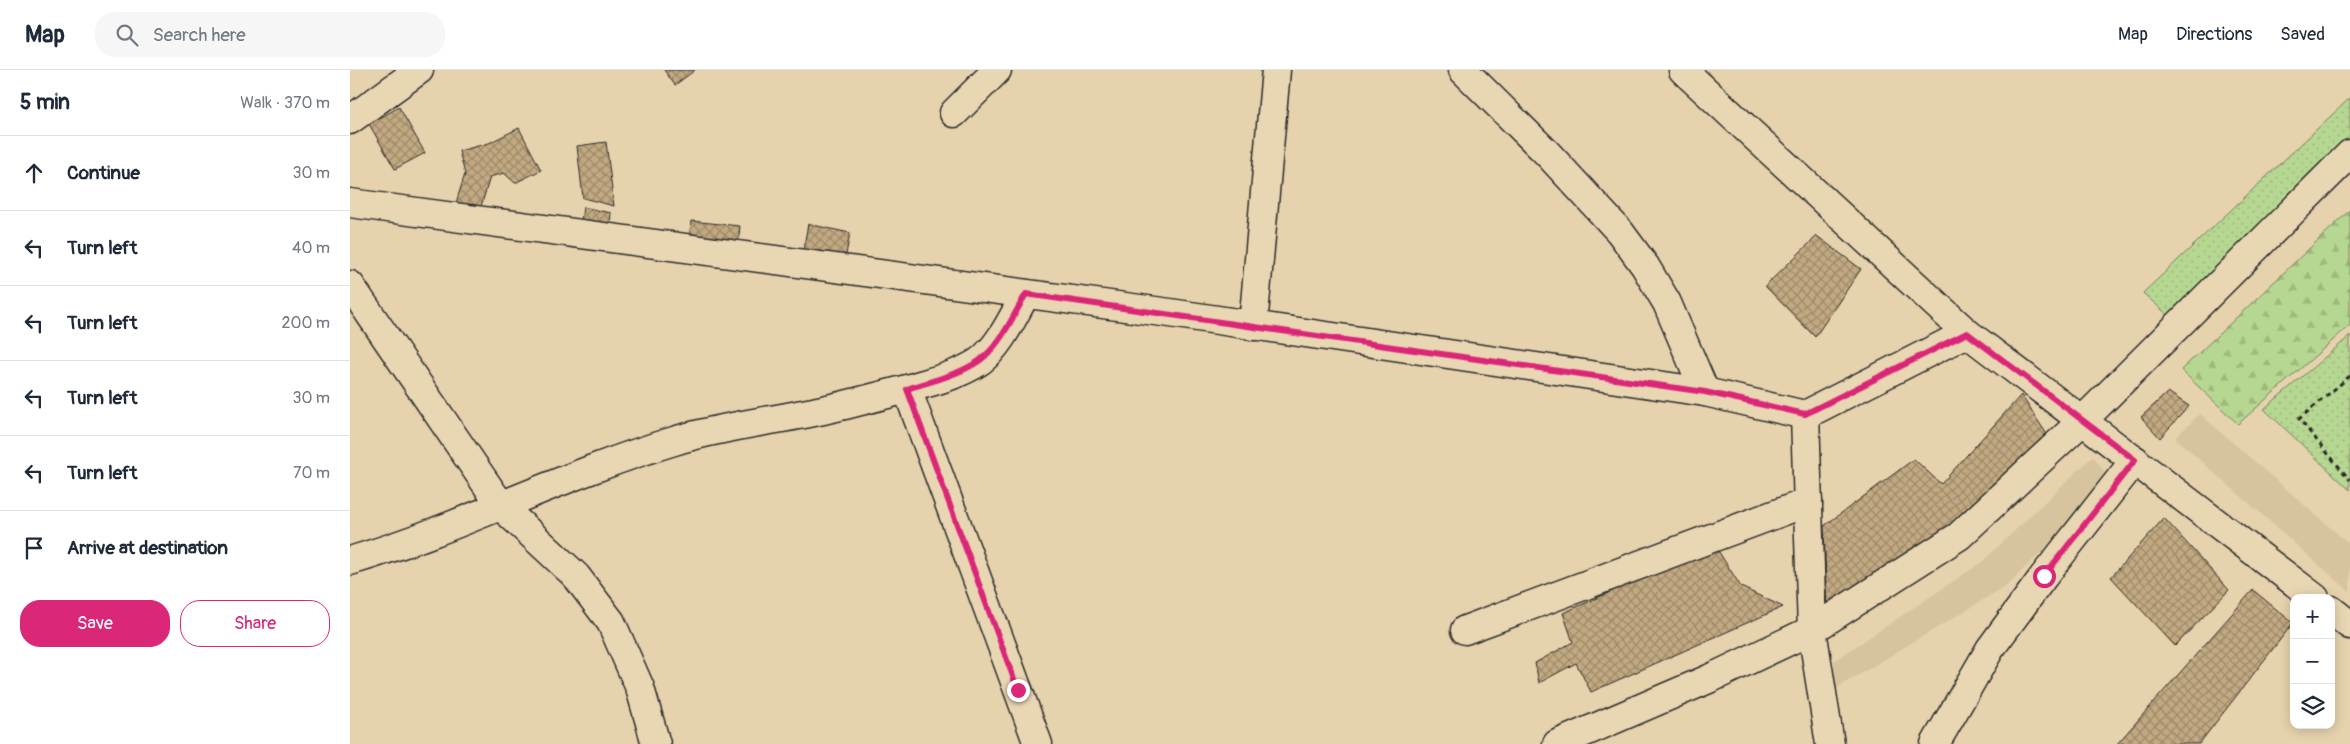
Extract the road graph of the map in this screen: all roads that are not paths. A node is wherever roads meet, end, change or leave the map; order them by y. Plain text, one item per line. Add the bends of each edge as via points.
1 (419, 70) edge
2 (997, 70) edge
3 (1276, 70) edge
4 (1463, 70) edge
5 (1683, 70) edge
6 (954, 113) dead end
7 (350, 120) edge
8 (2350, 154) edge
9 (350, 203) edge
10 (350, 285) edge
11 (1026, 294) junction
12 (1253, 326) junction
13 (1967, 333) junction
14 (907, 389) junction
15 (1705, 392) junction
16 (1805, 414) junction
17 (2082, 421) junction
18 (2135, 460) junction
19 (1808, 502) junction
20 (502, 506) junction
21 (350, 561) edge
22 (2310, 594) edge
23 (2335, 613) edge
24 (2350, 625) edge
25 (1465, 630) dead end
26 (1812, 630) junction
27 (656, 744) edge
28 (1038, 744) edge
29 (1558, 744) edge
30 (1830, 744) edge
31 (1935, 744) edge

1 - 7 street
2 - 6 street
3 - 12 street
4 - 15 street via 1548,154 1620,232 1667,302
5 - 13 street
8 - 17 street
9 - 11 street
10 - 20 street
11 - 12 street
11 - 14 street via 1002,335 980,360 952,375
12 - 15 street
13 - 16 street
13 - 17 street
14 - 20 street via 674,441
14 - 28 street
15 - 16 street
16 - 19 street
17 - 18 street
17 - 26 street via 1959,536
18 - 22 street
18 - 31 street via 1990,649
19 - 25 street
19 - 26 street
20 - 21 street
20 - 27 street via 576,576 611,622 640,688
23 - 24 street
26 - 29 street
26 - 30 street

